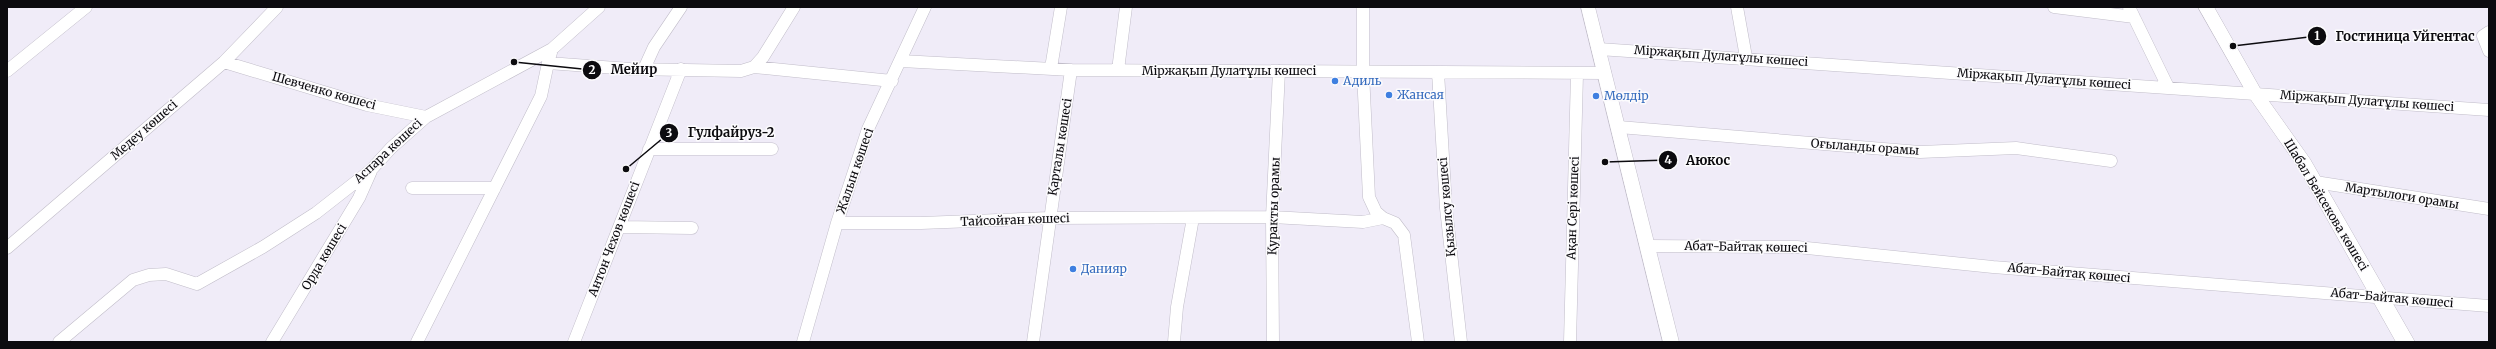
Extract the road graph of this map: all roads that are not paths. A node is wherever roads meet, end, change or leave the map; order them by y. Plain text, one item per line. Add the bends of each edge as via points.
1 (86, 7) edge
2 (277, 7) edge
3 (599, 7) edge
4 (681, 7) edge
5 (794, 7) edge
6 (925, 7) edge
7 (1061, 7) edge
8 (1126, 7) edge
9 (1364, 7) edge
10 (1588, 7) edge
11 (1737, 7) edge
12 (2054, 7) edge
13 (2129, 7) edge
14 (2206, 7) edge
15 (2134, 17) junction
16 (2489, 32) edge
17 (552, 49) junction
18 (1599, 49) junction
19 (2489, 51) edge
20 (1746, 57) junction
21 (901, 61) junction
22 (224, 62) junction
23 (548, 63) junction
24 (754, 67) junction
25 (1051, 68) junction
26 (644, 69) junction
27 (681, 69) junction
28 (7, 70) edge
29 (1071, 70) junction
30 (1118, 70) junction
31 (1279, 71) junction
32 (1438, 72) junction
33 (1363, 73) junction
34 (1605, 73) junction
35 (1577, 74) junction
36 (892, 80) junction
37 (2168, 87) junction
38 (2255, 93) junction
39 (2489, 110) edge
40 (426, 117) junction
41 (1619, 127) junction
42 (649, 149) junction
43 (772, 149) dead end
44 (2111, 160) dead end
45 (371, 170) junction
46 (2315, 182) junction
47 (412, 188) dead end
48 (495, 188) junction
49 (2489, 209) edge
50 (1272, 217) junction
51 (1049, 218) junction
52 (1194, 218) junction
53 (1389, 220) junction
54 (837, 223) junction
55 (620, 227) junction
56 (692, 228) dead end
57 (1648, 246) junction
58 (7, 248) edge
59 (2379, 296) junction
60 (2489, 306) edge
61 (59, 342) edge
62 (272, 342) edge
63 (417, 342) edge
64 (574, 342) edge
65 (803, 342) edge
66 (1033, 342) edge
67 (1174, 342) edge
68 (1273, 342) edge
69 (1418, 342) edge
70 (1461, 342) edge
71 (1570, 342) edge
72 (1671, 342) edge
73 (2406, 342) edge

1 - 28 street
2 - 22 street, Медеу көшесі
3 - 17 street, Аспара көшесі
4 - 26 street via 654,47
5 - 24 street
6 - 21 street, Жалын көшесі
7 - 25 street
8 - 30 street
9 - 33 street
10 - 18 street
11 - 20 street
12 - 15 street
13 - 15 street
14 - 38 main road, Шабал Бейсекова көшесі
15 - 37 street
16 - 19 street via 2483,36
17 - 23 street
17 - 40 street, Аспара көшесі
18 - 20 street, Міржақып Дулатұлы көшесі
18 - 34 street
20 - 37 street, Міржақып Дулатұлы көшесі
21 - 25 street, Міржақып Дулатұлы көшесі
21 - 36 street, Жалын көшесі
22 - 40 street, Шевченко көшесі via 367,105
22 - 58 street, Медеу көшесі
23 - 26 street
23 - 48 street via 541,96
24 - 27 street via 741,71
24 - 36 street
25 - 29 street, Міржақып Дулатұлы көшесі
26 - 27 street
27 - 42 street, Антон Чехов көшесі
29 - 30 street, Міржақып Дулатұлы көшесі
29 - 51 street, Қарталы көшесі
30 - 31 street, Міржақып Дулатұлы көшесі
31 - 33 street, Міржақып Дулатұлы көшесі
31 - 50 street, Қуракты орамы
32 - 33 street, Міржақып Дулатұлы көшесі
32 - 35 street, Міржақып Дулатұлы көшесі
32 - 70 street, Қызылсу көшесі via 1446,208
33 - 53 street via 1369,197 1374,208
34 - 35 street, Міржақып Дулатұлы көшесі
34 - 41 street
35 - 71 street, Ақан Сері көшесі
36 - 54 street, Жалын көшесі via 868,129
37 - 38 street, Міржақып Дулатұлы көшесі
38 - 39 street, Міржақып Дулатұлы көшесі
38 - 46 main road, Шабал Бейсекова көшесі
40 - 45 street, Аспара көшесі
41 - 44 street, Оғыланды орамы via 1920,152 2016,148
41 - 57 street
42 - 43 street
42 - 55 street, Антон Чехов көшесі
45 - 61 street, Аспара көшесі via 316,214 197,284 191,284 177,276 146,274 133,280
45 - 62 street, Орда көшесі via 359,198
46 - 49 street, Мартылоги орамы
46 - 59 main road, Шабал Бейсекова көшесі
47 - 48 street
48 - 63 street
50 - 52 street, Тайсойған көшесі
50 - 53 street, Тайсойған көшесі via 1363,222
50 - 68 street, Қуракты орамы
51 - 52 street, Тайсойған көшесі
51 - 54 street, Тайсойған көшесі
51 - 66 street, Қарталы көшесі
52 - 67 street via 1177,307
53 - 69 street via 1404,235
54 - 65 street, Жалын көшесі
55 - 56 street
55 - 64 street, Антон Чехов көшесі
57 - 59 street, Абат-Байтақ көшесі via 1796,247 1993,267
57 - 72 street
59 - 60 street, Абат-Байтақ көшесі
59 - 73 main road, Шабал Бейсекова көшесі

